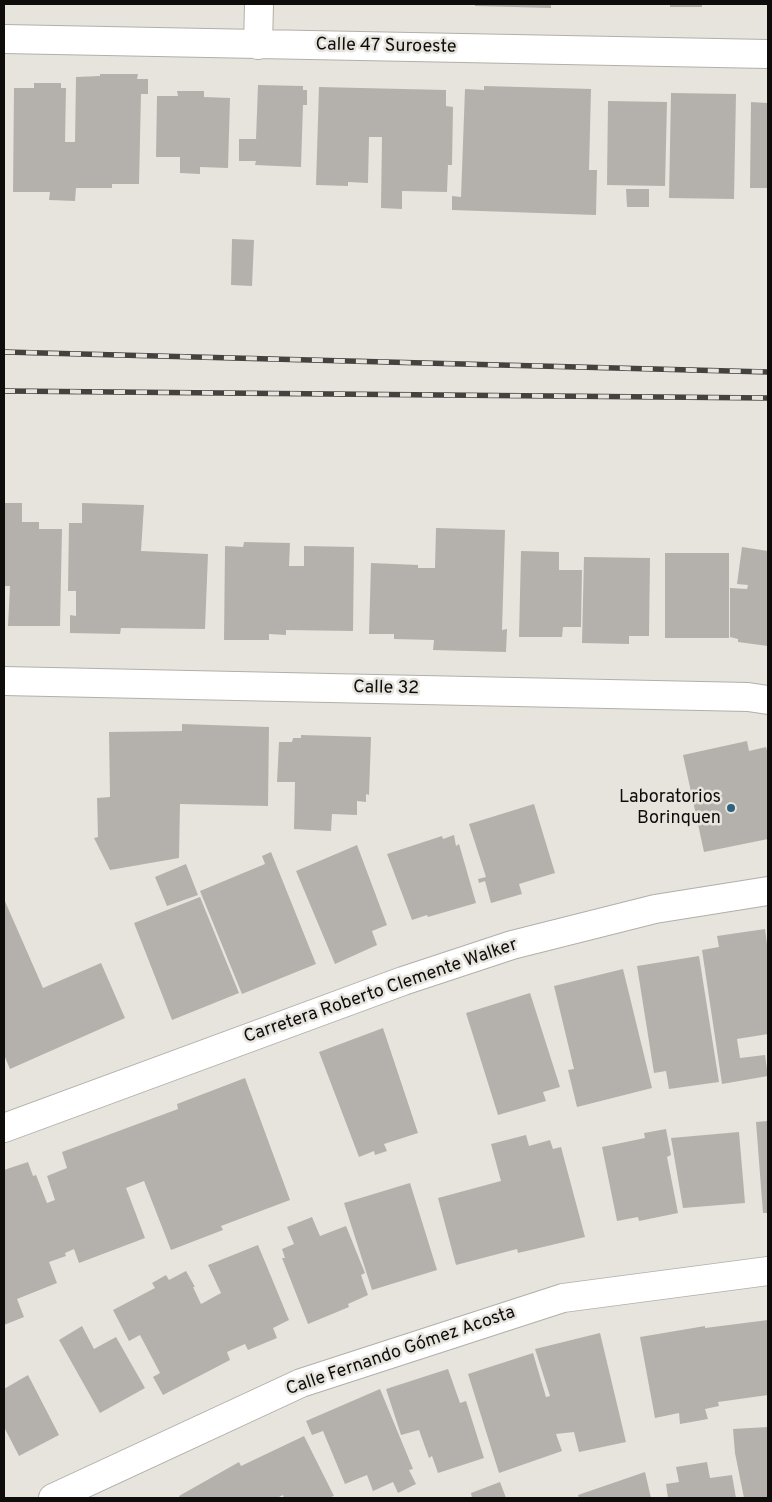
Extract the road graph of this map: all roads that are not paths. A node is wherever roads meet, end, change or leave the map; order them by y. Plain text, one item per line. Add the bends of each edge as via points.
1 (259, 4) edge
2 (4, 39) edge
3 (258, 45) junction
4 (768, 54) edge
5 (4, 681) edge
6 (768, 700) edge
7 (768, 891) edge
8 (4, 1128) edge
9 (768, 1271) edge
10 (53, 1498) edge

1 - 3 street
2 - 3 street, Calle 47 Suroeste
3 - 4 street, Calle 47 Suroeste
5 - 6 street, Calle 32 via 748,697
7 - 8 street, Carretera Roberto Clemente Walker via 655,908 512,945 402,981
9 - 10 street, Calle Fernando Gómez Acosta via 563,1298 301,1382

